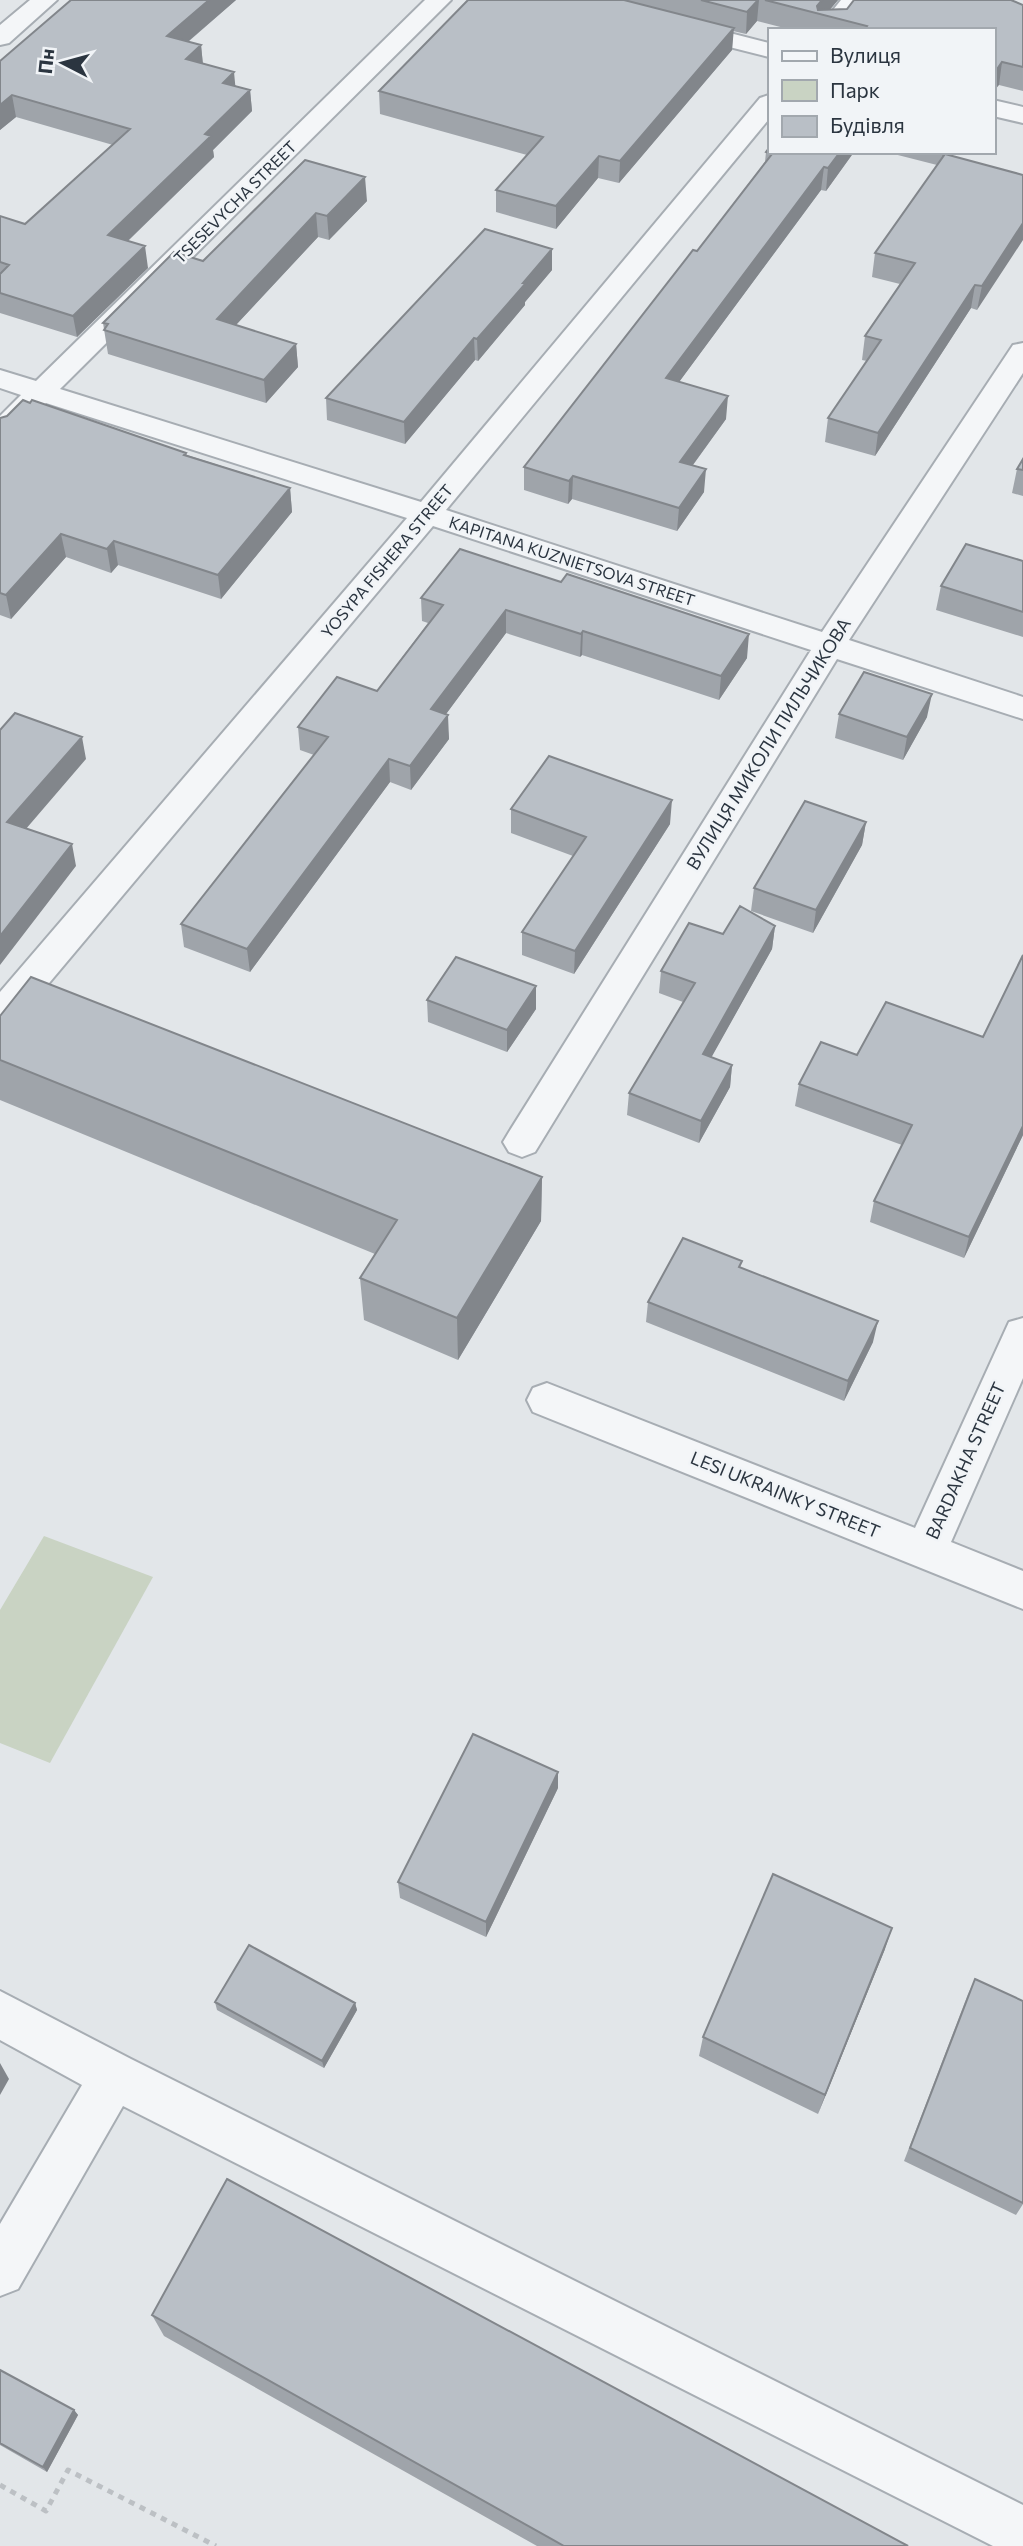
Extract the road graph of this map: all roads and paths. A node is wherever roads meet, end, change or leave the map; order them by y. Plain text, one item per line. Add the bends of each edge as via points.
1 (45, 0) edge
2 (439, 0) edge
3 (854, 0) edge
4 (666, 23) edge
5 (832, 28) edge
6 (0, 37) edge
7 (768, 50) edge
8 (768, 104) edge
9 (995, 108) edge
10 (1023, 115) edge
11 (1023, 351) edge
12 (0, 379) edge
13 (41, 393) junction
14 (0, 432) edge
15 (427, 514) junction
16 (830, 646) junction
17 (1023, 708) edge
18 (0, 1016) edge
19 (522, 1142) dead end
20 (1023, 1334) edge
21 (547, 1400) dead end
22 (926, 1550) junction
23 (1023, 1590) edge
24 (0, 2014) edge
25 (114, 2076) junction
26 (0, 2271) edge
27 (0, 2485) edge
28 (1023, 2533) edge
29 (216, 2546) edge

1 - 6 street
2 - 13 street, TSESEVYCHA STREET
3 - 5 street
4 - 7 street
8 - 15 street, YOSYPA FISHERA STREET
9 - 10 street
11 - 16 street, ВУЛИЦЯ МИКОЛИ ПИЛЬЧИКОВА
12 - 13 street, KAPITANA KUZNIETSOVA STREET
13 - 14 street, TSESEVYCHA STREET
13 - 15 street, KAPITANA KUZNIETSOVA STREET
15 - 16 street, KAPITANA KUZNIETSOVA STREET
15 - 18 street, YOSYPA FISHERA STREET
16 - 17 street, KAPITANA KUZNIETSOVA STREET
16 - 19 street, ВУЛИЦЯ МИКОЛИ ПИЛЬЧИКОВА
20 - 22 street, BARDAKHA STREET
21 - 22 street, LESI UKRAINKY STREET
22 - 23 street, LESI UKRAINKY STREET
24 - 25 street
25 - 26 street
25 - 28 street
27 - 29 path via 46,2511 68,2470

